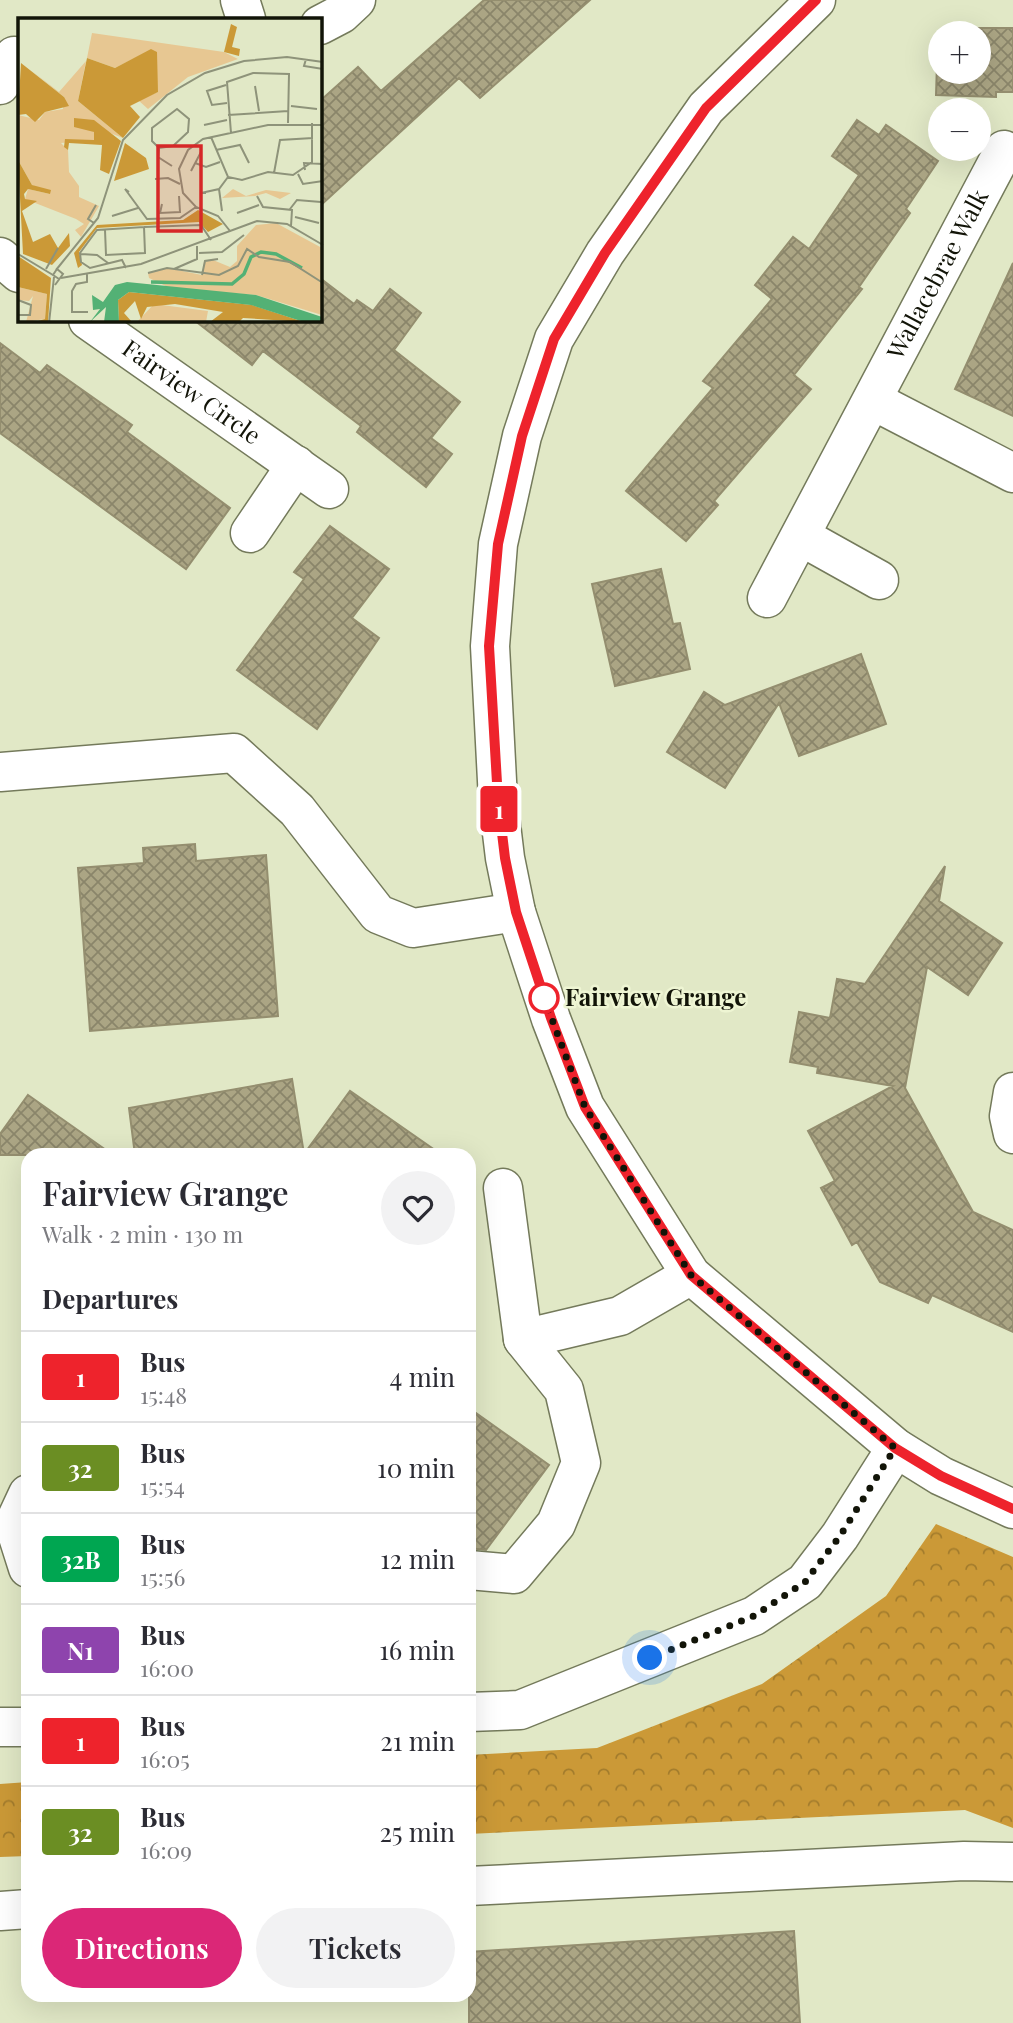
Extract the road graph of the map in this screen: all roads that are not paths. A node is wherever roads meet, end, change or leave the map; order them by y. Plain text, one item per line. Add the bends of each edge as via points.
1 (240, 0) edge
2 (356, 0) edge
3 (816, 0) edge
4 (246, 18) edge
5 (322, 24) edge
6 (1004, 150) dead end
7 (0, 257) edge
8 (18, 272) edge
9 (91, 322) edge
10 (874, 401) junction
11 (296, 466) junction
12 (1013, 473) edge
13 (329, 489) dead end
14 (250, 534) dead end
15 (802, 537) junction
16 (878, 580) dead end
17 (767, 597) dead end
18 (0, 772) edge
19 (516, 912) junction
20 (1013, 1093) edge
21 (1013, 1134) edge
22 (503, 1188) dead end
23 (691, 1275) junction
24 (523, 1339) junction
25 (895, 1448) junction
26 (1013, 1508) edge
27 (21, 1509) edge
28 (21, 1546) edge
29 (476, 1571) edge
30 (476, 1712) edge
31 (0, 1727) edge
32 (21, 1727) edge
33 (1013, 1862) edge
34 (476, 1886) edge
35 (21, 1910) edge
36 (0, 1911) edge

1 - 4 street
2 - 5 street
3 - 19 street via 706,108 605,253 550,351 522,436 498,544 489,646 498,800
6 - 10 street, Wallacebrae Walk
7 - 8 street
9 - 11 street, Fairview Circle
10 - 12 street
10 - 15 street, Wallacebrae Walk
11 - 13 street, Fairview Circle
11 - 14 street
15 - 16 street
15 - 17 street, Wallacebrae Walk
18 - 19 street via 233,753 297,810 378,914 413,928
19 - 23 street via 585,1107
20 - 21 street via 1009,1116
22 - 24 street
23 - 24 street via 620,1316
23 - 25 street
24 - 29 street via 564,1390 581,1463 556,1524 514,1574
25 - 26 street via 941,1476
25 - 30 street via 805,1582 754,1616 520,1710
27 - 28 street via 14,1524
31 - 32 street
33 - 34 street
35 - 36 street

